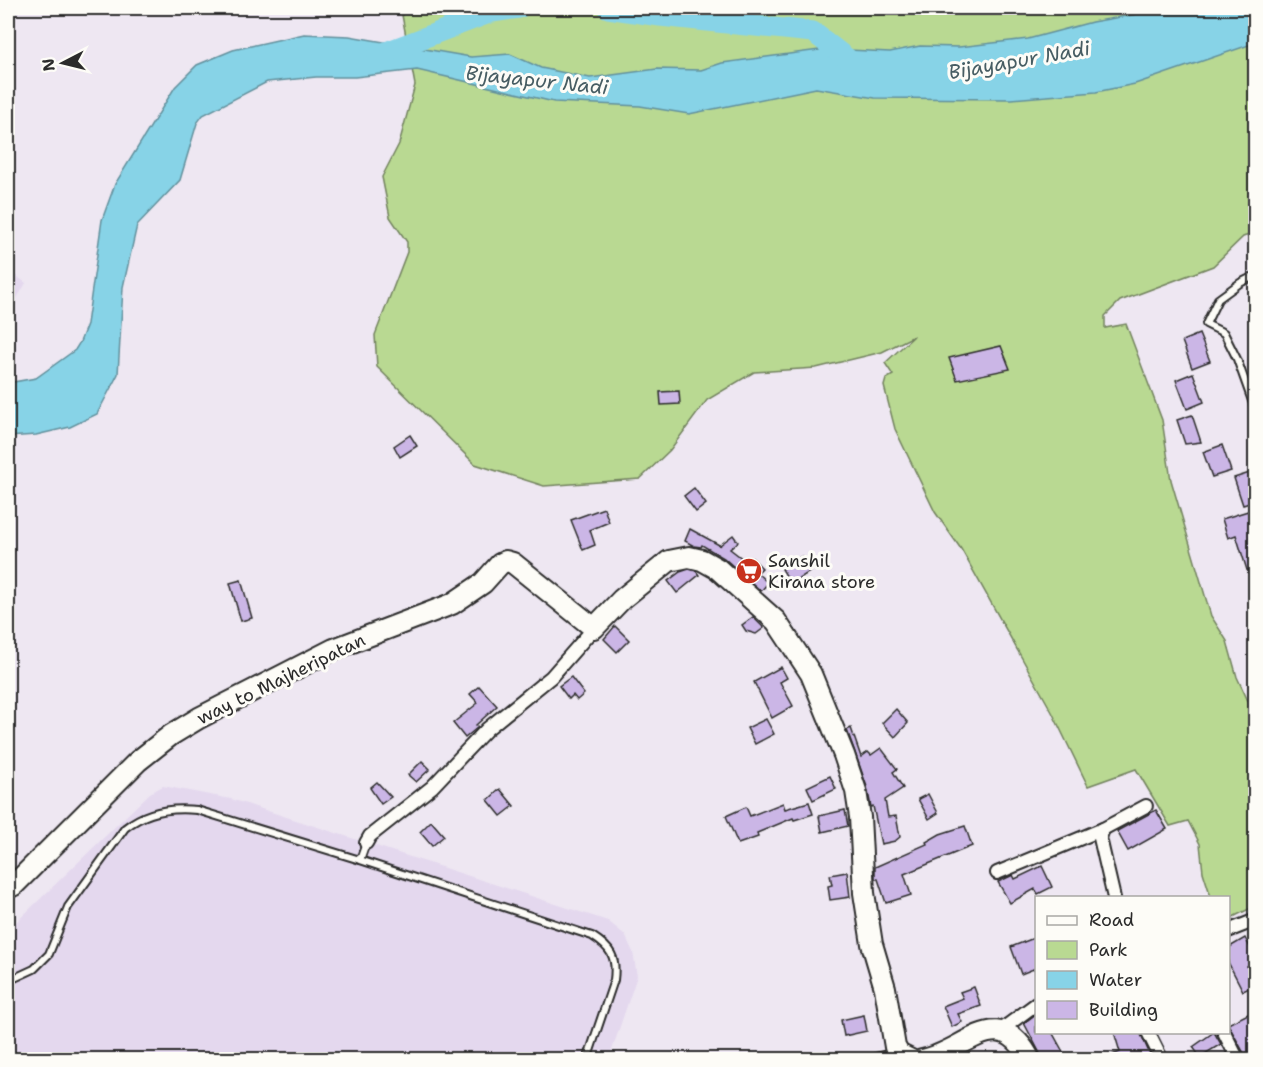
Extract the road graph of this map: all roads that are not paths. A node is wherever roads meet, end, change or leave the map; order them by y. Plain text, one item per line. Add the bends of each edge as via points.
1 (1256, 275) edge
2 (1256, 412) edge
3 (594, 628) junction
4 (1146, 806) dead end
5 (1103, 829) junction
6 (366, 843) joint
7 (360, 860) junction
8 (997, 873) dead end
9 (8, 888) edge
10 (1114, 896) edge
11 (1256, 920) edge
12 (1230, 930) edge
13 (8, 981) edge
14 (1035, 1005) edge
15 (1001, 1030) junction
16 (1149, 1034) edge
17 (1225, 1034) edge
18 (907, 1058) edge
19 (587, 1059) edge
20 (876, 1059) edge
21 (922, 1059) edge
22 (1030, 1059) edge
23 (1162, 1059) edge
24 (1238, 1059) edge

1 - 2 lane via 1218,299 1206,324 1224,333
3 - 6 street via 551,677 487,729 432,787
3 - 9 main road, way to Majheripatan via 506,561 452,604 334,649 171,735 138,761
3 - 18 main road via 669,561 689,557 718,569 776,621 811,674 856,791 872,944 885,988 891,1036 895,1047
4 - 5 street
5 - 8 street
5 - 10 street via 1100,838
6 - 7 lane
7 - 13 lane via 196,810 164,809 125,828 68,907 49,954 34,969
7 - 19 lane via 592,936 606,945 613,956 614,981
11 - 12 street
14 - 15 street
15 - 21 main road via 972,1037
15 - 22 main road via 1022,1044
16 - 23 street
17 - 24 street
18 - 20 street

